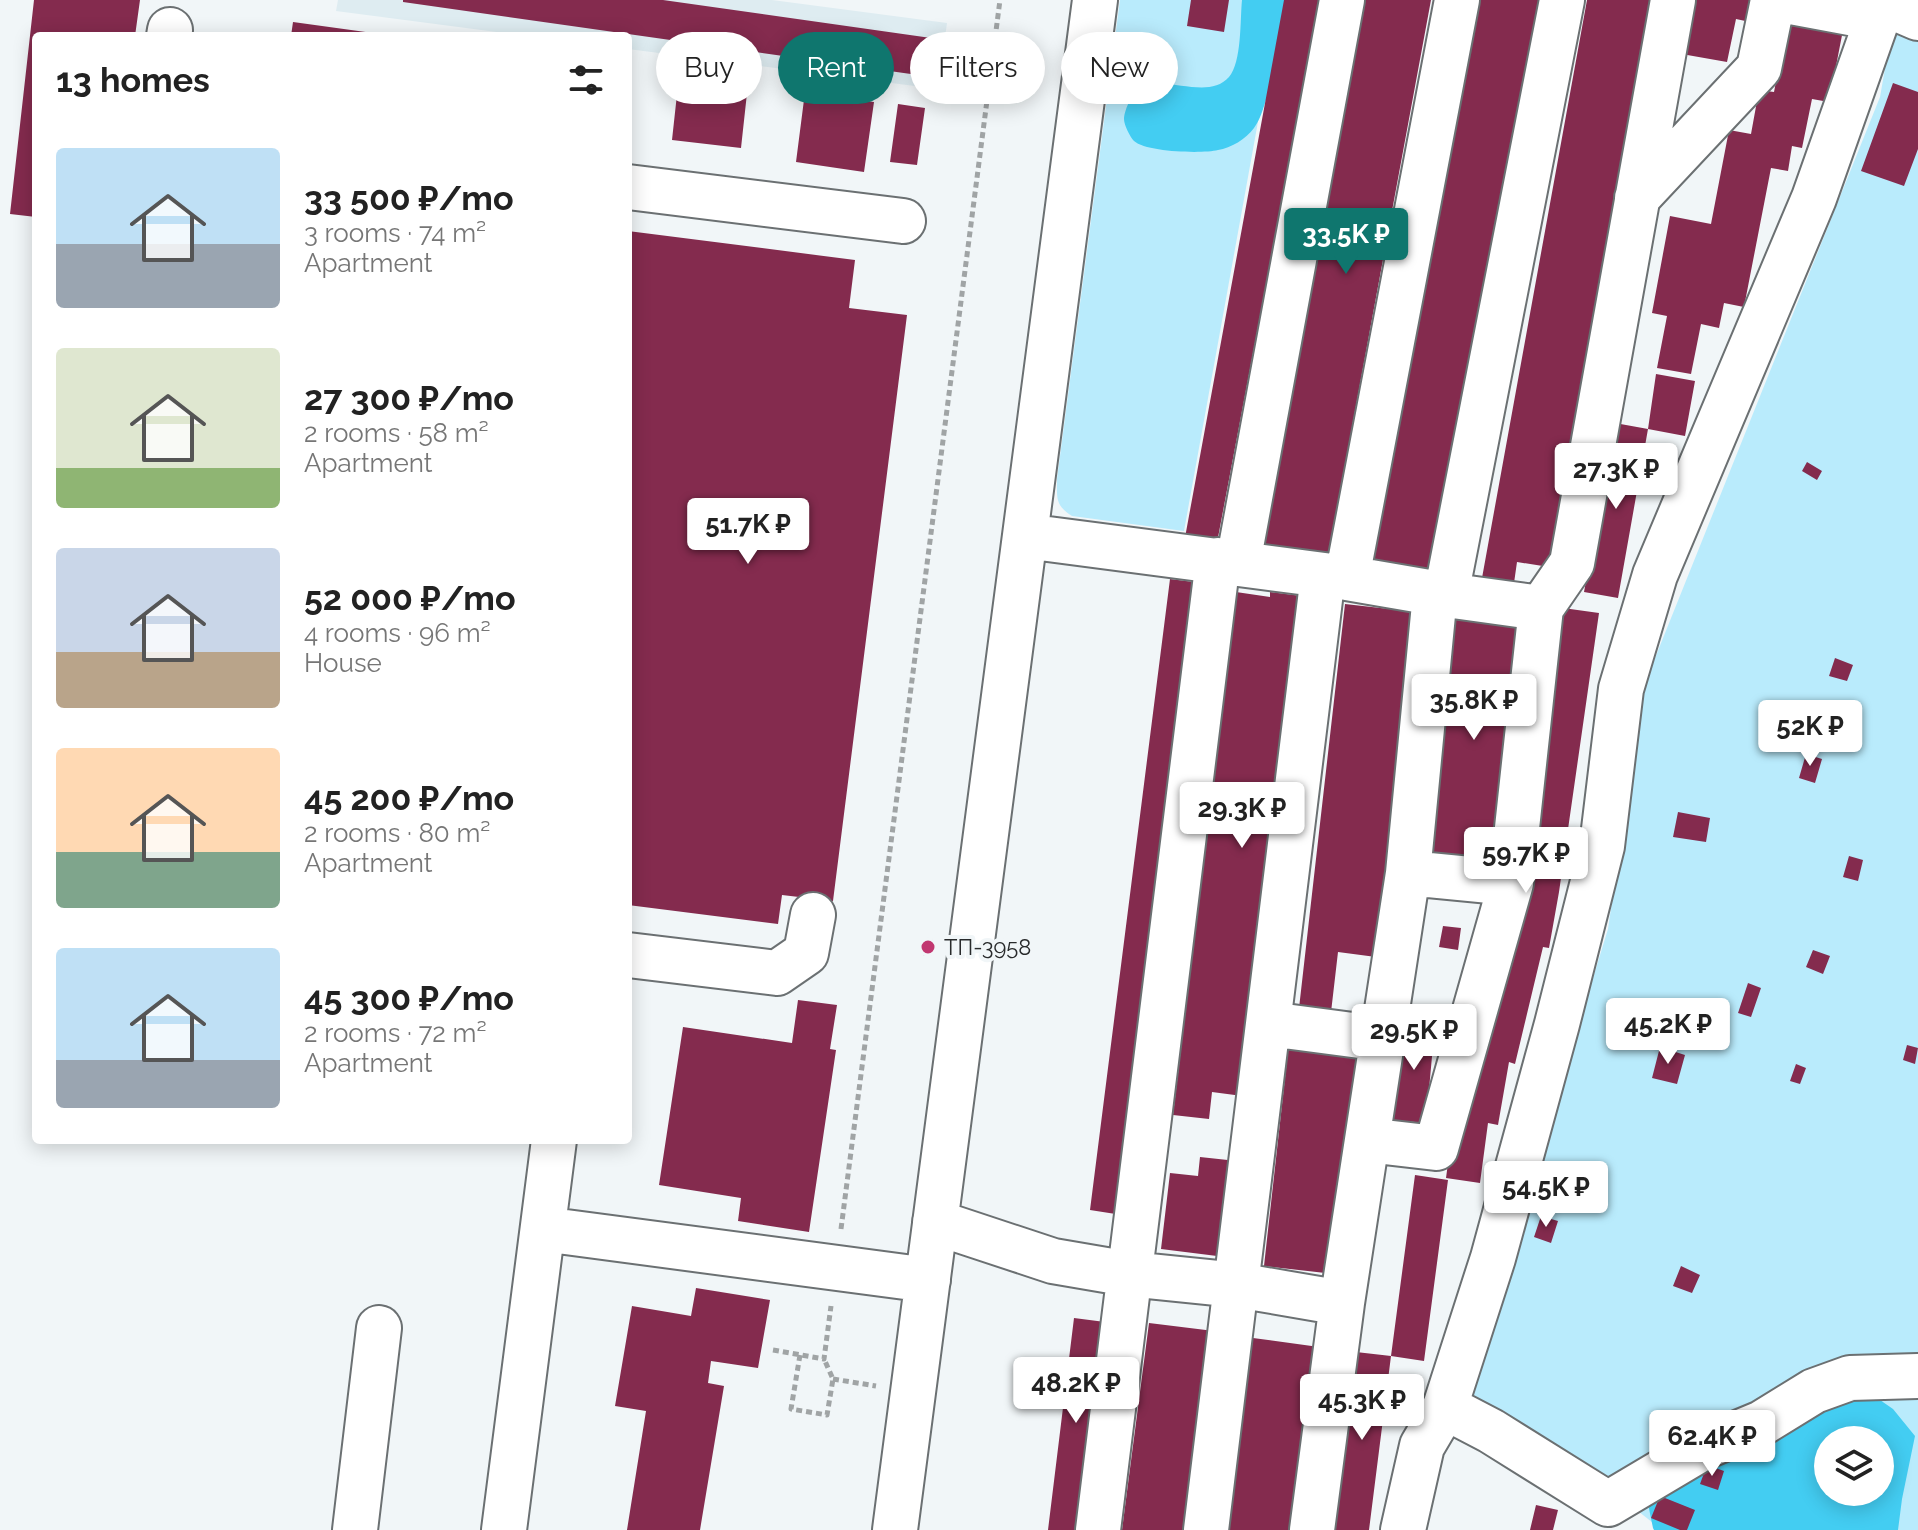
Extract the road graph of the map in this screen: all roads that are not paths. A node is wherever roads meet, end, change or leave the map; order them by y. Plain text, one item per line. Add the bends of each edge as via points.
1 (1095, 0) edge
2 (1342, 0) edge
3 (1457, 0) edge
4 (1562, 0) edge
5 (1673, 0) edge
6 (1773, 0) edge
7 (1780, 0) edge
8 (1890, 10) edge
9 (632, 187) edge
10 (1637, 198) junction
11 (903, 221) dead end
12 (1025, 536) junction
13 (1228, 562) junction
14 (1335, 577) junction
15 (1441, 594) junction
16 (1541, 608) junction
17 (1408, 873) junction
18 (1511, 883) junction
19 (813, 915) dead end
20 (632, 955) edge
21 (1269, 1024) junction
22 (1383, 1039) junction
23 (1367, 1140) junction
24 (554, 1144) edge
25 (935, 1222) junction
26 (543, 1229) junction
27 (1129, 1274) junction
28 (928, 1280) junction
29 (1237, 1285) junction
30 (1342, 1303) junction
31 (379, 1328) dead end
32 (1918, 1376) edge
33 (1445, 1407) junction
34 (355, 1530) edge
35 (504, 1530) edge
36 (895, 1530) edge
37 (1098, 1530) edge
38 (1206, 1530) edge
39 (1312, 1530) edge
40 (1403, 1530) edge

1 - 12 street
2 - 13 street
3 - 14 street
4 - 15 street
5 - 10 street
6 - 10 street via 1759,68
7 - 8 street
8 - 33 street via 1655,575 1621,689 1602,846 1591,891 1493,1258
9 - 11 street
10 - 16 street via 1572,563
12 - 13 street
12 - 25 street
13 - 14 street
13 - 27 street
14 - 15 street
14 - 21 street
15 - 16 street
15 - 17 street
16 - 18 street
17 - 18 street
17 - 22 street
18 - 23 street via 1436,1148
19 - 20 street via 806,953 777,973
21 - 22 street
21 - 29 street
22 - 23 street
23 - 30 street
24 - 26 street
25 - 27 street via 1053,1261
25 - 28 street
26 - 28 street
26 - 35 street
27 - 29 street
27 - 37 street
28 - 36 street
29 - 30 street
29 - 38 street
30 - 39 street
31 - 34 street
32 - 33 street via 1850,1378 1814,1391 1608,1504
33 - 40 street via 1422,1446

